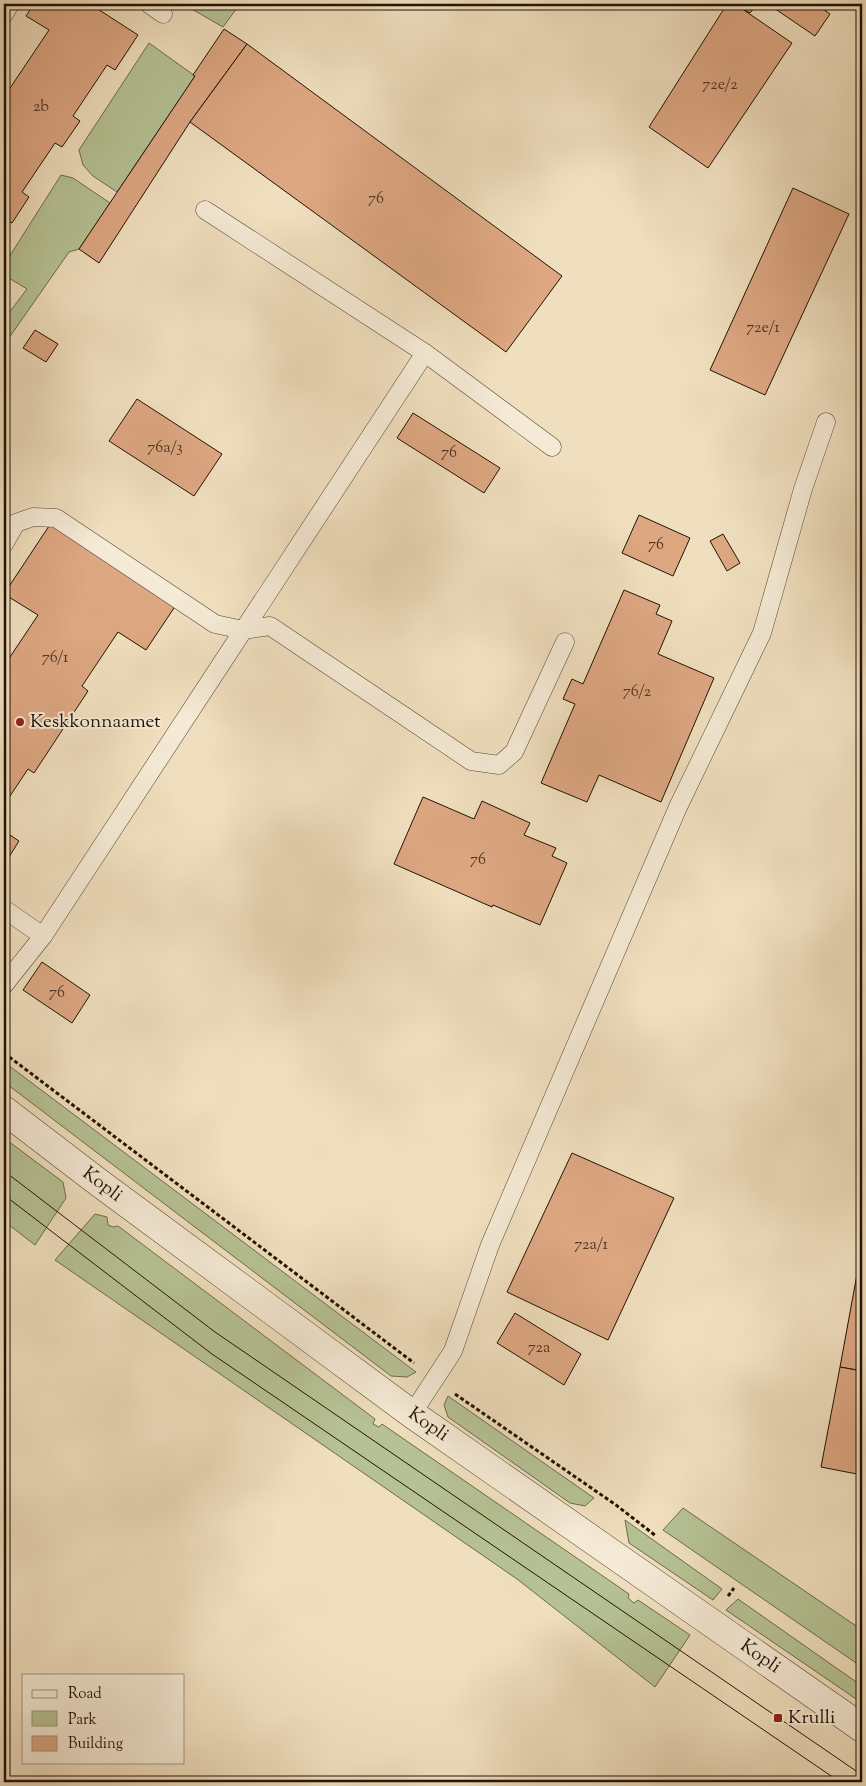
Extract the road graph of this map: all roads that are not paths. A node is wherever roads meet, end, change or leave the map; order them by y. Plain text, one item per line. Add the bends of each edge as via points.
1 (10, 4) edge
2 (4, 14) edge
3 (205, 210) dead end
4 (425, 353) junction
5 (826, 422) dead end
6 (552, 447) dead end
7 (4, 544) edge
8 (243, 630) junction
9 (565, 642) dead end
10 (4, 909) edge
11 (44, 936) junction
12 (4, 985) edge
13 (4, 1110) edge
14 (412, 1414) junction
15 (862, 1728) edge

1 - 2 lane
3 - 4 lane
4 - 6 lane
4 - 8 lane
5 - 14 lane via 803,489 762,633 678,807 490,1245 453,1351
7 - 8 lane via 16,524 33,517 56,518 215,624
8 - 9 lane via 270,626 471,761 498,765 514,752
8 - 11 lane
10 - 11 lane
11 - 12 lane
13 - 14 street, Kopli
14 - 15 street, Kopli

